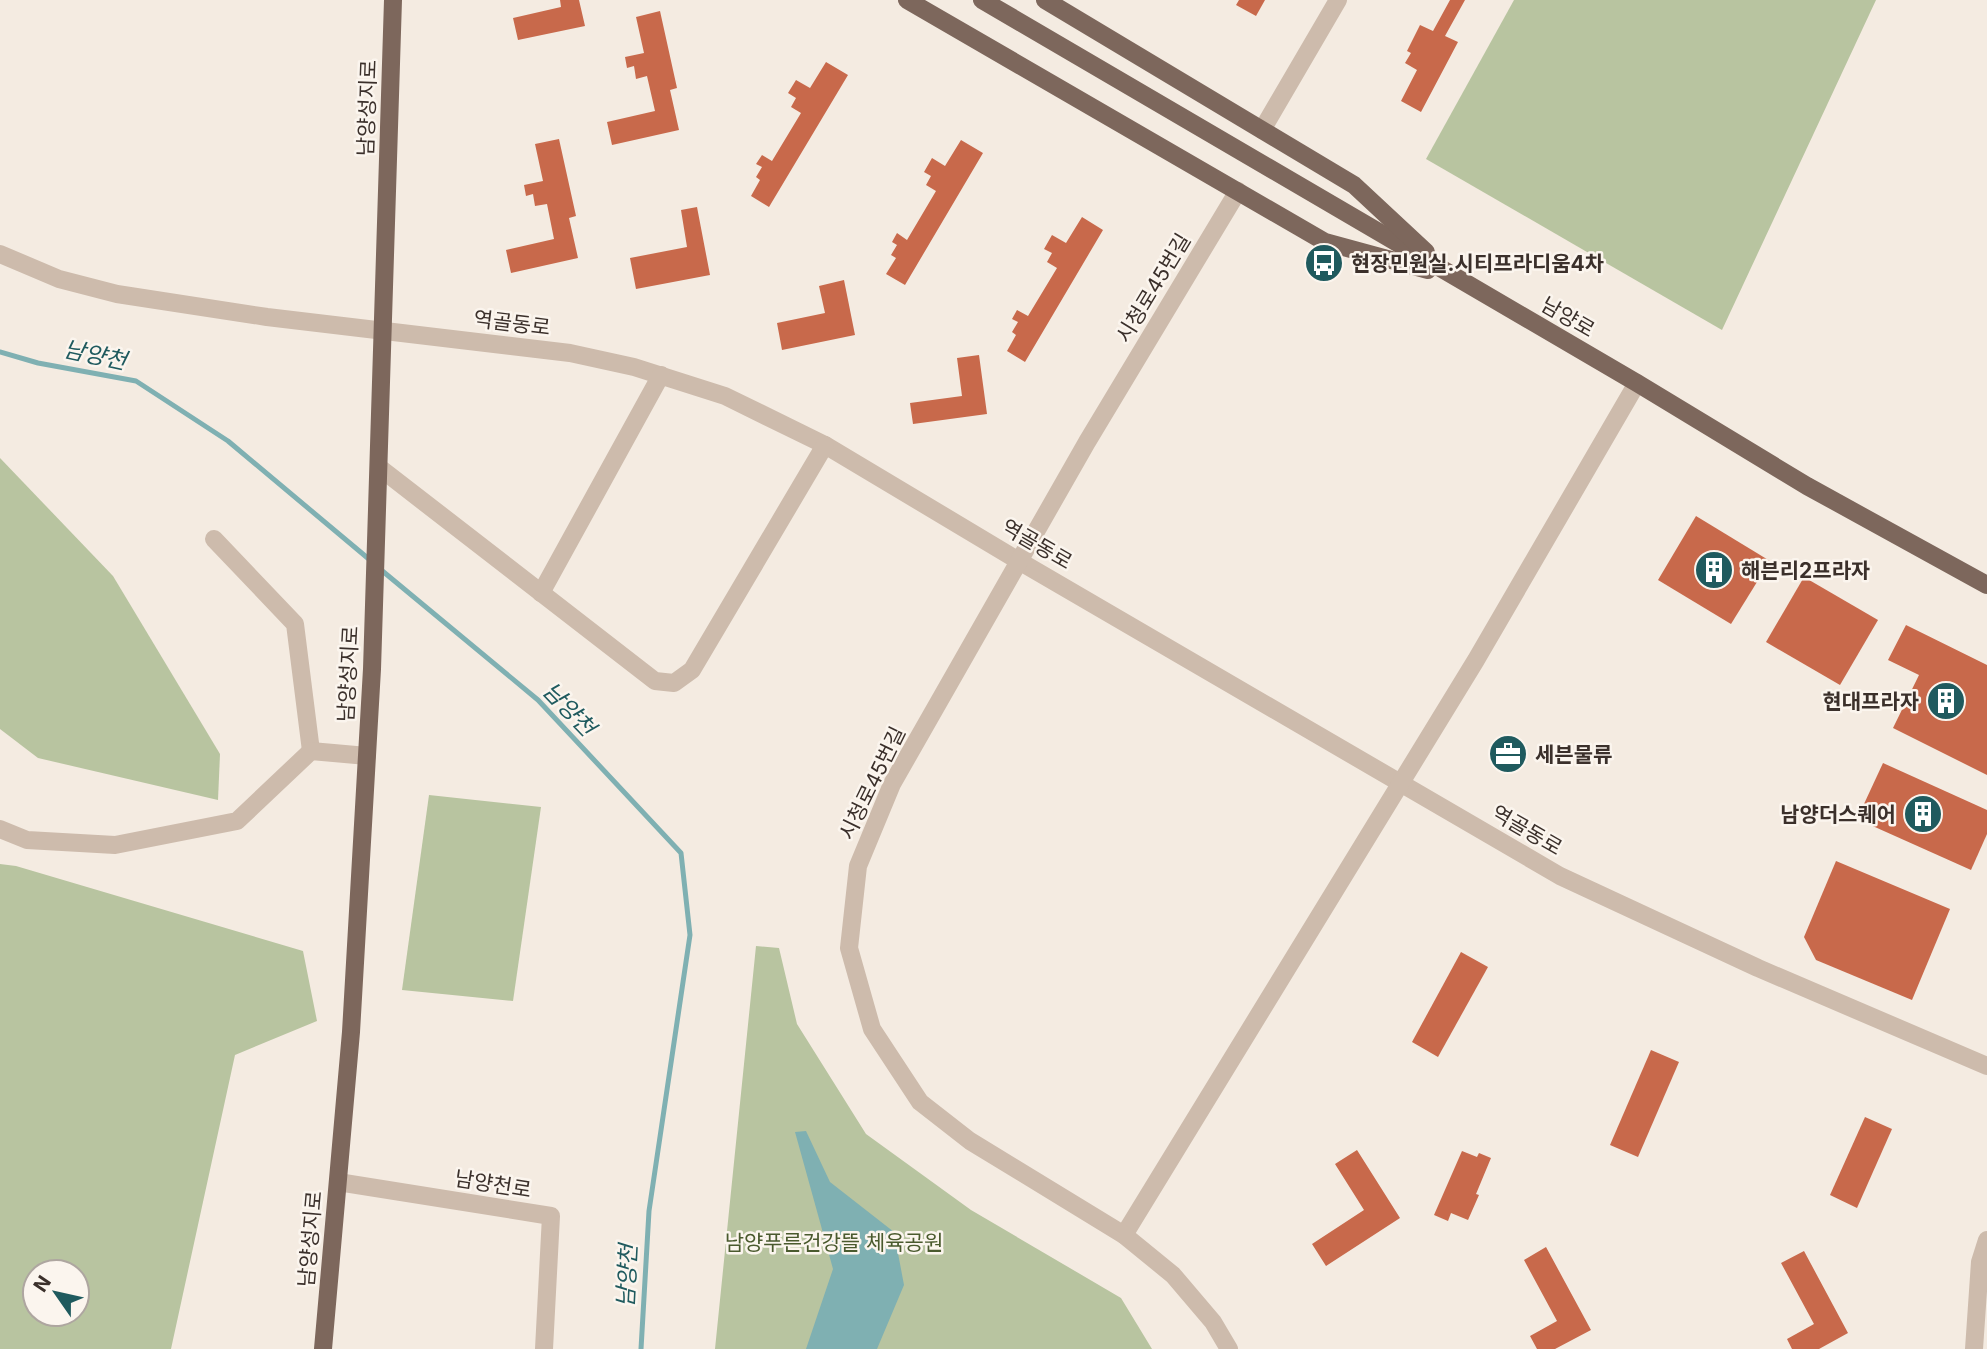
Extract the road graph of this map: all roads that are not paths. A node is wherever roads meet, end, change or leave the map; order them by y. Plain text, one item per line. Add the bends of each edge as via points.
1 (393, 0) edge
2 (907, 0) edge
3 (982, 0) edge
4 (1045, 0) edge
5 (1338, 0) edge
6 (1262, 130) junction
7 (1238, 191) junction
8 (0, 254) edge
9 (1452, 276) junction
10 (382, 331) junction
11 (661, 375) junction
12 (1637, 383) junction
13 (825, 445) junction
14 (380, 468) junction
15 (214, 540) dead end
16 (1019, 561) junction
17 (1987, 585) edge
18 (541, 593) junction
19 (312, 751) junction
20 (367, 756) junction
21 (1401, 783) junction
22 (0, 829) edge
23 (1987, 1066) edge
24 (338, 1182) junction
25 (1124, 1235) junction
26 (1987, 1240) edge
27 (323, 1349) edge
28 (544, 1349) edge
29 (1229, 1349) edge
30 (1974, 1349) edge

1 - 10 main road, 남양성지로
2 - 7 main road
3 - 9 main road, 남양로
4 - 6 main road
5 - 6 street
6 - 9 main road via 1354,185
7 - 9 main road via 1325,242
7 - 16 street, 시청로45번길
8 - 10 street, 역골동로 via 59,279 117,295
9 - 12 main road, 남양로
10 - 11 street, 역골동로 via 570,353
10 - 14 main road, 남양성지로
11 - 13 street, 역골동로 via 725,396
11 - 18 street
12 - 17 main road, 남양로 via 1819,493
12 - 21 street
13 - 16 street, 역골동로
13 - 18 street via 692,670 674,682 655,681
14 - 18 street
14 - 20 main road, 남양성지로
15 - 19 street via 295,624
16 - 21 street, 역골동로
16 - 25 street, 시청로45번길 via 892,783 858,866 849,948 872,1028 920,1102 970,1141
19 - 20 street
19 - 22 street via 237,821 115,845 27,840
20 - 24 main road, 남양성지로
21 - 23 street, 역골동로 via 1560,876 1758,968
21 - 25 street
24 - 27 main road, 남양성지로
24 - 28 street, 남양천로 via 551,1216
25 - 29 street, 시청로45번길 via 1173,1275 1213,1322
26 - 30 street via 1980,1262

